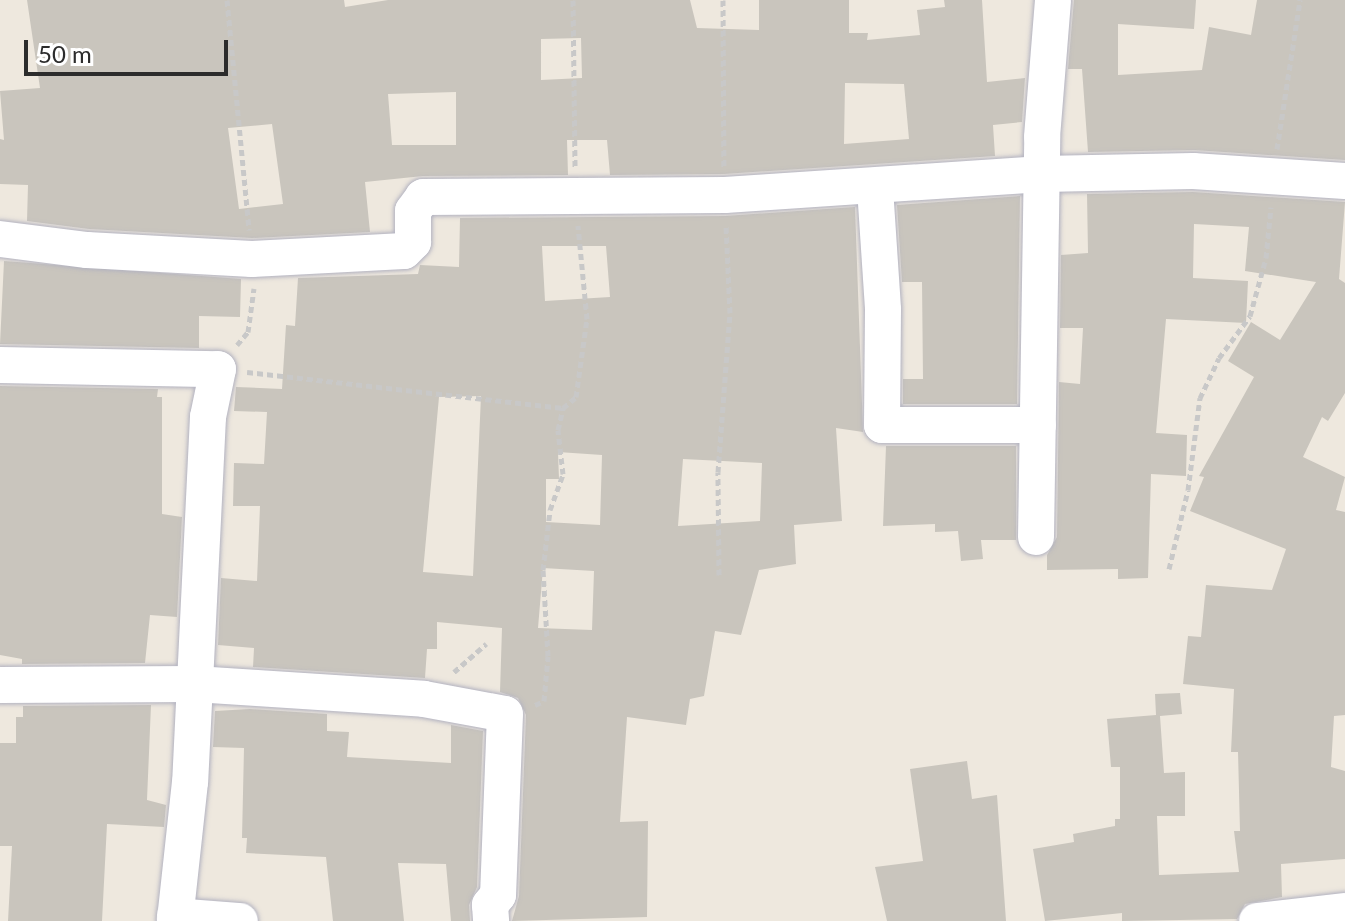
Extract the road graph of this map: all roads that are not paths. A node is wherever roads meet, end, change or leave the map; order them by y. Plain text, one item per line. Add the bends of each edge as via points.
1 (1053, 0) edge
2 (1042, 174) junction
3 (1345, 181) edge
4 (875, 188) junction
5 (0, 239) edge
6 (0, 365) edge
7 (1038, 425) junction
8 (1036, 537) dead end
9 (195, 684) junction
10 (0, 685) edge
11 (1345, 911) edge
12 (175, 918) edge
13 (240, 921) edge
14 (491, 921) edge
15 (1257, 921) edge

1 - 2 street
2 - 3 street via 1193,171
2 - 4 street
2 - 7 street
4 - 5 street via 725,195 423,197 413,211 413,242 404,251 252,259 87,250
4 - 7 street via 883,310 882,425
6 - 9 street via 218,369 208,417
7 - 8 street
9 - 10 street
9 - 12 street
9 - 14 street via 424,699 505,714 498,895 490,905
11 - 15 street
12 - 13 street

